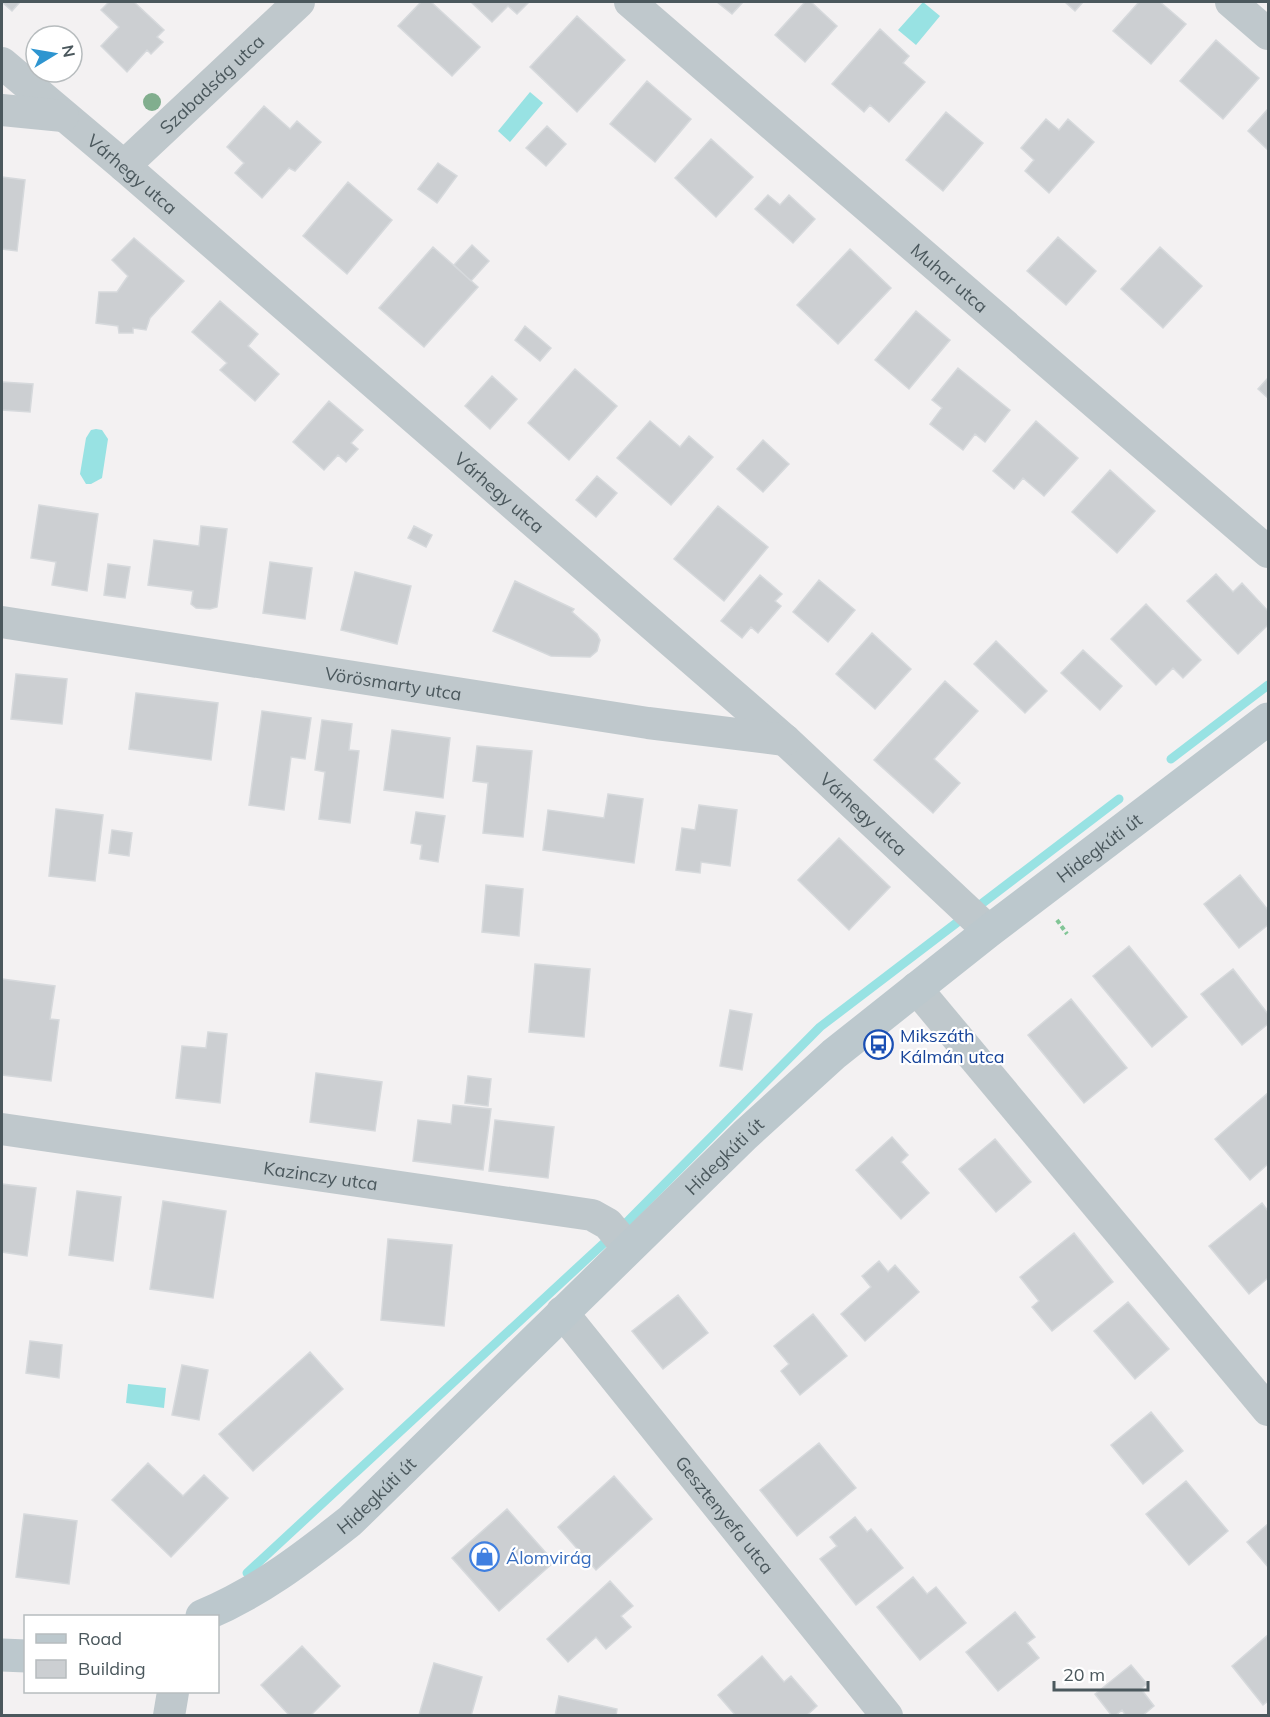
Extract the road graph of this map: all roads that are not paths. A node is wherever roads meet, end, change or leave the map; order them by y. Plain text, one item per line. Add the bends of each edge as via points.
1 (299, 2) edge
2 (630, 2) edge
3 (1231, 2) edge
4 (1269, 34) edge
5 (2, 63) edge
6 (2, 110) edge
7 (63, 116) junction
8 (124, 166) junction
9 (1269, 552) edge
10 (2, 622) edge
11 (1269, 719) edge
12 (785, 740) junction
13 (977, 920) junction
14 (916, 988) junction
15 (2, 1129) edge
16 (620, 1238) junction
17 (562, 1312) junction
18 (1269, 1410) edge
19 (207, 1615) edge
20 (2, 1655) edge
21 (24, 1656) edge
22 (173, 1693) edge
23 (169, 1716) edge
24 (887, 1716) edge

1 - 8 street, Szabadság utca
2 - 9 street, Muhar utca
3 - 4 street
5 - 7 street, Várhegy utca
6 - 7 street
7 - 8 street, Várhegy utca
8 - 12 street, Várhegy utca
10 - 12 street, Vörösmarty utca via 648,723
11 - 13 main road, Hidegkúti út
12 - 13 street, Várhegy utca
13 - 14 main road, Hidegkúti út
14 - 16 main road, Hidegkúti út
14 - 18 street
15 - 16 street, Kazinczy utca via 592,1215
16 - 17 main road, Hidegkúti út
17 - 19 main road, Hidegkúti út via 350,1521 290,1569
17 - 24 street, Gesztenyefa utca
20 - 21 main road
22 - 23 street

